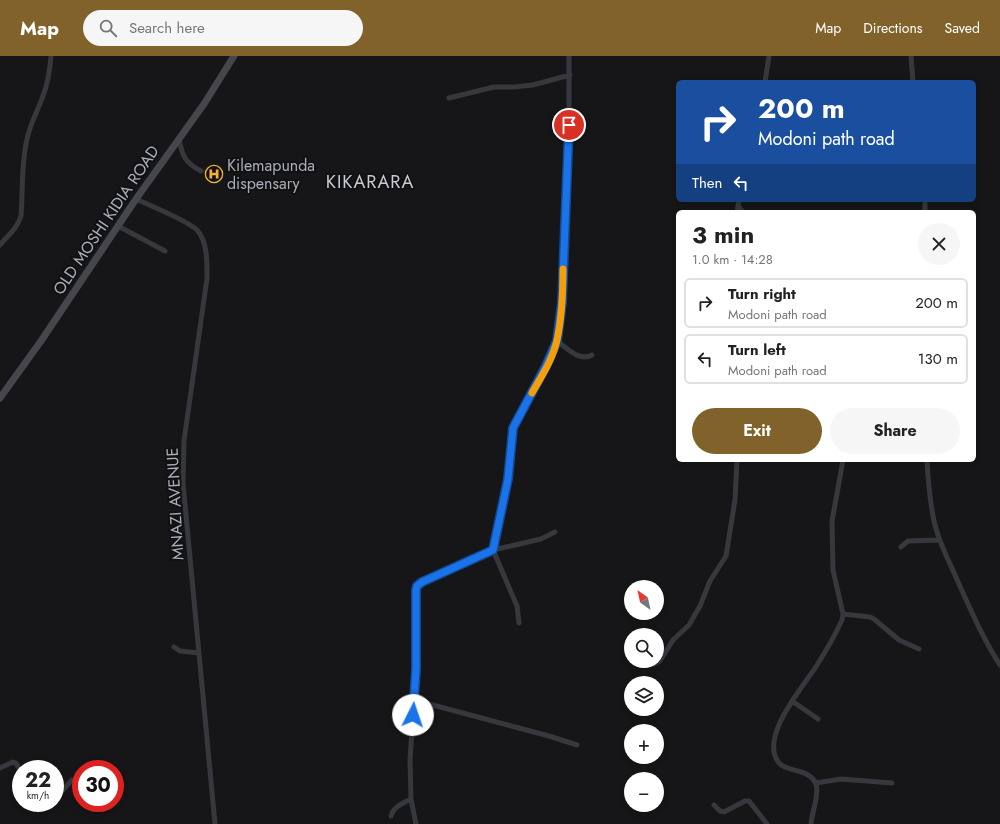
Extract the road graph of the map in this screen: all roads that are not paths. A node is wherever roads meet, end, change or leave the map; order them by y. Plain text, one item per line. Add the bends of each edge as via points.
1 (51, 56) edge
2 (234, 56) edge
3 (569, 56) edge
4 (769, 56) edge
5 (911, 56) edge
6 (570, 75) junction
7 (765, 80) edge
8 (913, 80) edge
9 (449, 98) dead end
10 (179, 138) junction
11 (202, 171) dead end
12 (136, 199) junction
13 (118, 226) junction
14 (0, 245) edge
15 (165, 251) dead end
16 (557, 341) junction
17 (592, 355) dead end
18 (0, 398) edge
19 (737, 462) edge
20 (843, 462) edge
21 (927, 462) edge
22 (556, 532) dead end
23 (940, 540) junction
24 (901, 547) dead end
25 (493, 550) junction
26 (843, 614) junction
27 (519, 623) dead end
28 (174, 647) dead end
29 (919, 649) dead end
30 (199, 653) junction
31 (664, 655) edge
32 (1000, 665) edge
33 (414, 700) junction
34 (792, 701) junction
35 (818, 719) dead end
36 (577, 745) dead end
37 (12, 762) edge
38 (0, 768) edge
39 (72, 780) dead end
40 (816, 783) junction
41 (892, 783) dead end
42 (64, 789) edge
43 (411, 799) junction
44 (714, 805) dead end
45 (391, 816) dead end
46 (215, 824) edge
47 (416, 824) edge
48 (767, 824) edge
49 (811, 824) edge

1 - 14 street via 50,72 43,97 27,139 21,216 13,233
2 - 10 street, OLD MOSHI KIDIA ROAD
3 - 6 street
4 - 7 street
5 - 8 street
6 - 9 street via 533,85 494,87
6 - 16 street via 562,302
10 - 11 street via 183,156
10 - 12 street, OLD MOSHI KIDIA ROAD
12 - 13 street, OLD MOSHI KIDIA ROAD
12 - 30 street, MNAZI AVENUE via 197,230 203,240 206,254 206,278 184,442 185,514
13 - 15 street
13 - 18 street, OLD MOSHI KIDIA ROAD
16 - 17 street via 581,357 587,358
16 - 25 street via 513,428 508,479
19 - 31 street via 735,500 726,556 710,581 689,625 673,640
20 - 26 street via 832,521 833,570
21 - 23 street via 933,514
22 - 25 street via 541,539
23 - 24 street via 908,541
23 - 32 street via 970,610
25 - 27 street via 518,606
25 - 33 street via 417,586
26 - 29 street via 870,616 899,640
26 - 34 street via 817,665
28 - 30 street via 180,651
30 - 46 street, MNAZI AVENUE
33 - 36 street
33 - 43 street via 410,760
34 - 35 street
34 - 40 street via 784,712 775,734 774,754 778,762 786,768 806,773
37 - 38 street
39 - 42 street
40 - 41 street via 841,779
40 - 49 street
43 - 45 street via 392,811
43 - 47 street
44 - 48 street via 724,812 749,801

